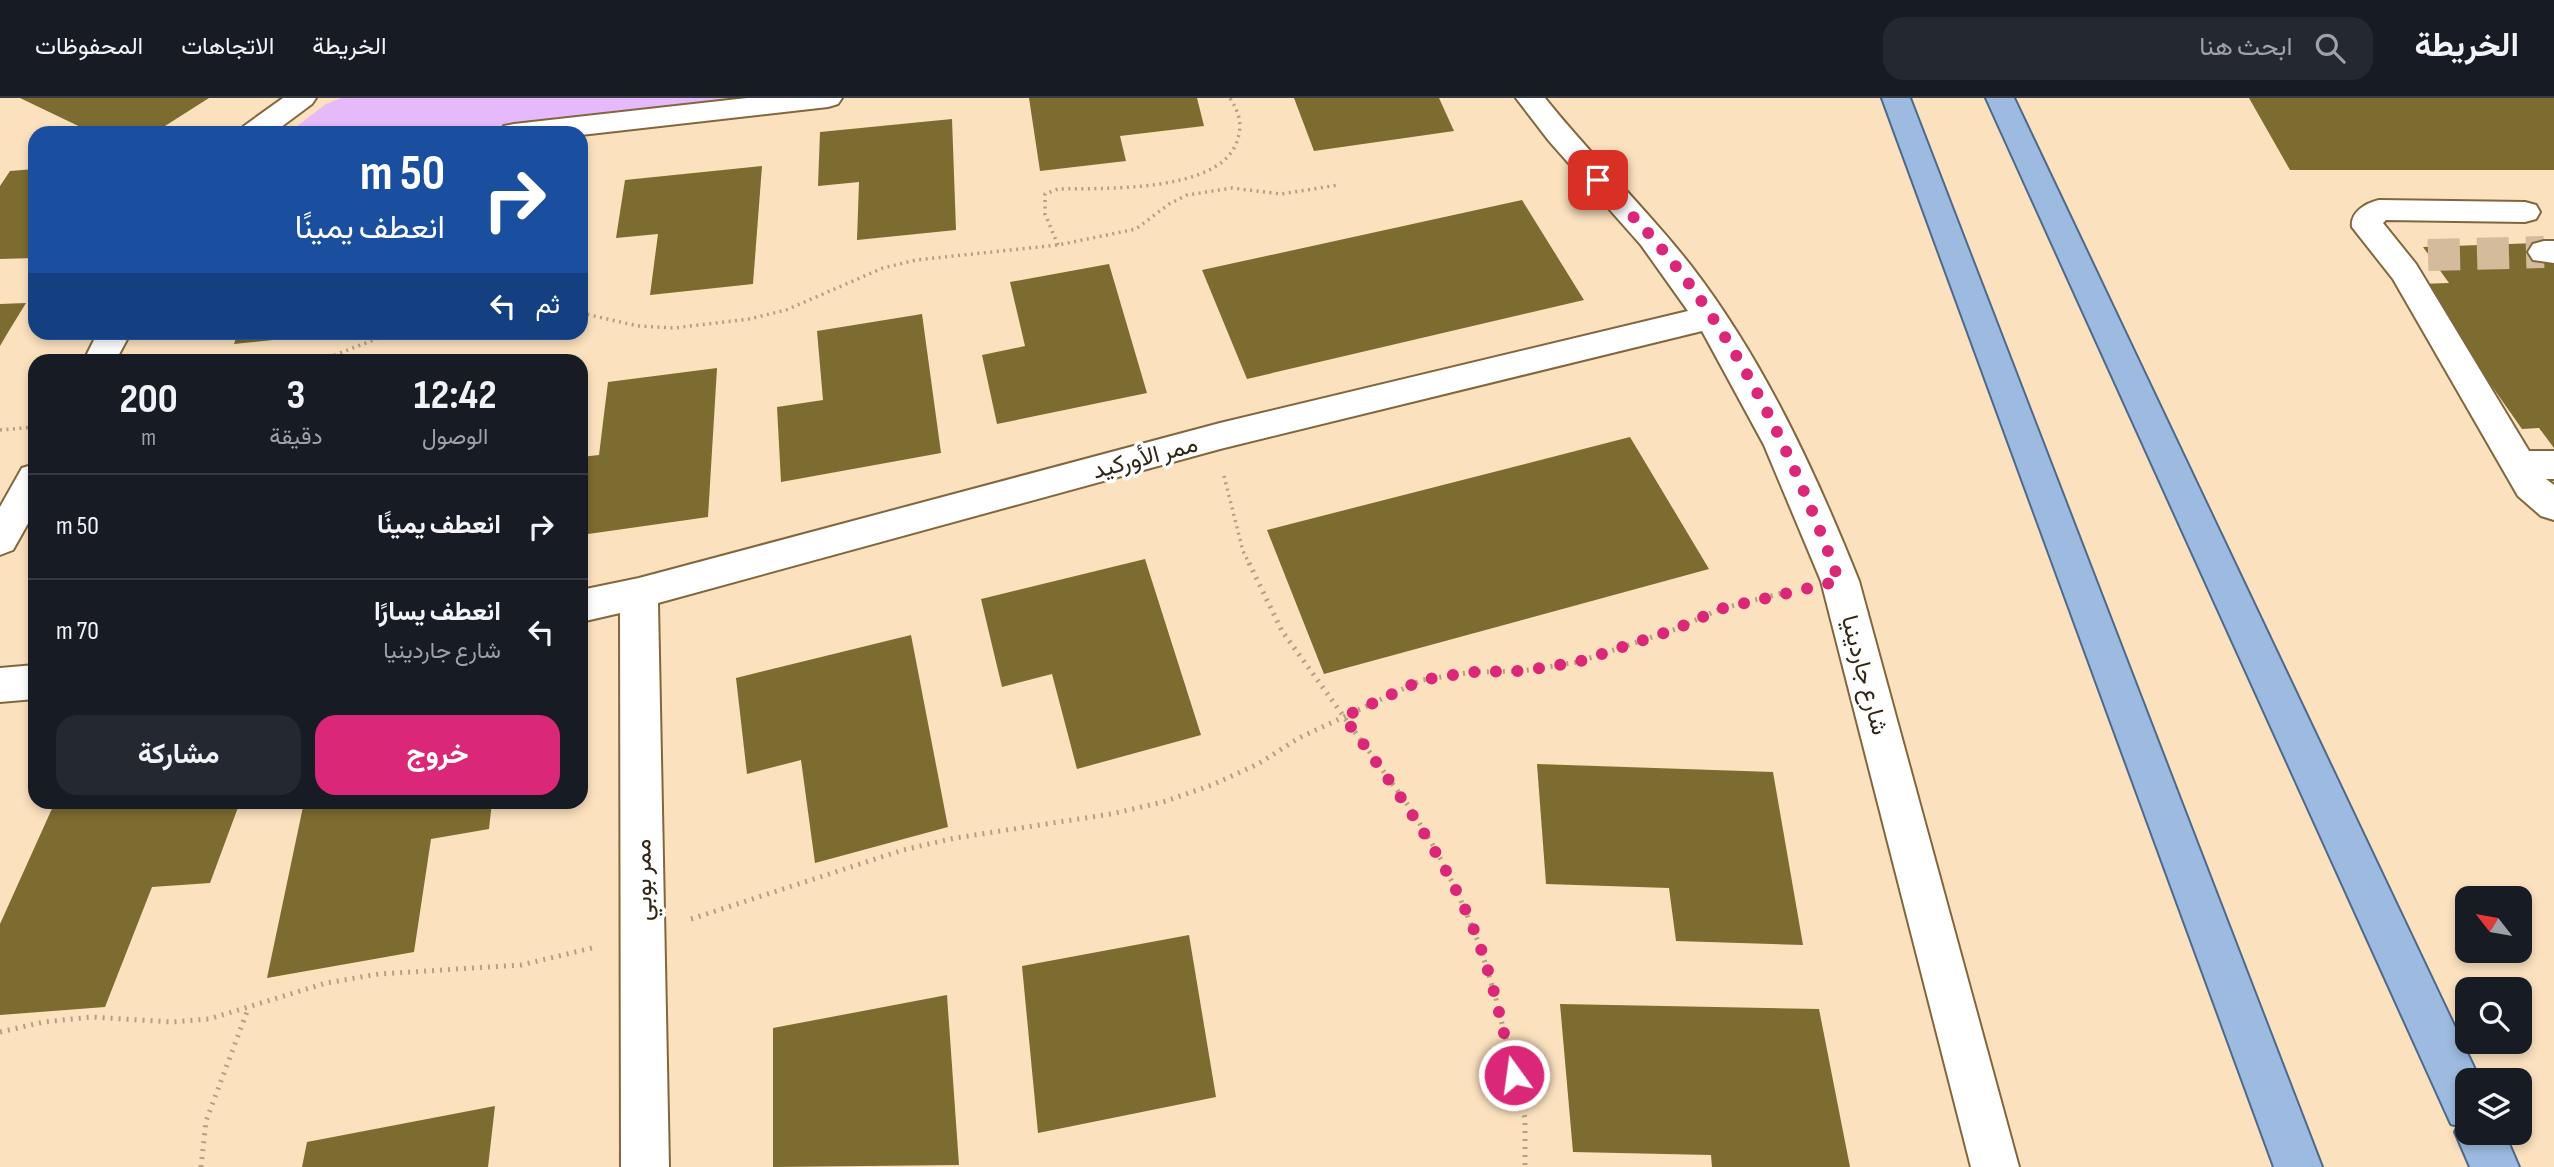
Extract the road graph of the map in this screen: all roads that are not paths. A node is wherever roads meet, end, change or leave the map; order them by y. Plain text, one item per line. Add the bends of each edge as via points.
1 (302, 98) edge
2 (828, 98) edge
3 (1530, 98) edge
4 (1896, 98) edge
5 (2000, 98) edge
6 (264, 126) edge
7 (577, 126) edge
8 (2525, 212) dead end
9 (2428, 255) tunnel mouth
10 (2393, 256) junction
11 (1711, 317) junction
12 (2518, 465) junction
13 (2554, 465) edge
14 (28, 490) edge
15 (2554, 506) edge
16 (0, 540) edge
17 (639, 593) junction
18 (588, 604) edge
19 (28, 683) edge
20 (0, 685) edge
21 (2455, 1079) edge
22 (2485, 1145) edge
23 (645, 1167) edge
24 (1996, 1167) edge
25 (2298, 1167) edge
26 (2495, 1167) edge

1 - 6 street
2 - 7 street
3 - 11 street, شارع جاردينيا via 1650,236
4 - 25 main road
5 - 21 main road
8 - 10 street via 2379,210 2367,220 2368,227
9 - 10 street
10 - 12 street
11 - 17 street, ممر الأوركيد via 1220,436
11 - 24 street, شارع جاردينيا via 1781,439 1839,581
12 - 13 street
12 - 15 street via 2531,486
14 - 16 street
17 - 18 street, ممر الأوركيد
17 - 23 street, ممر بوبي
19 - 20 street
22 - 26 main road

